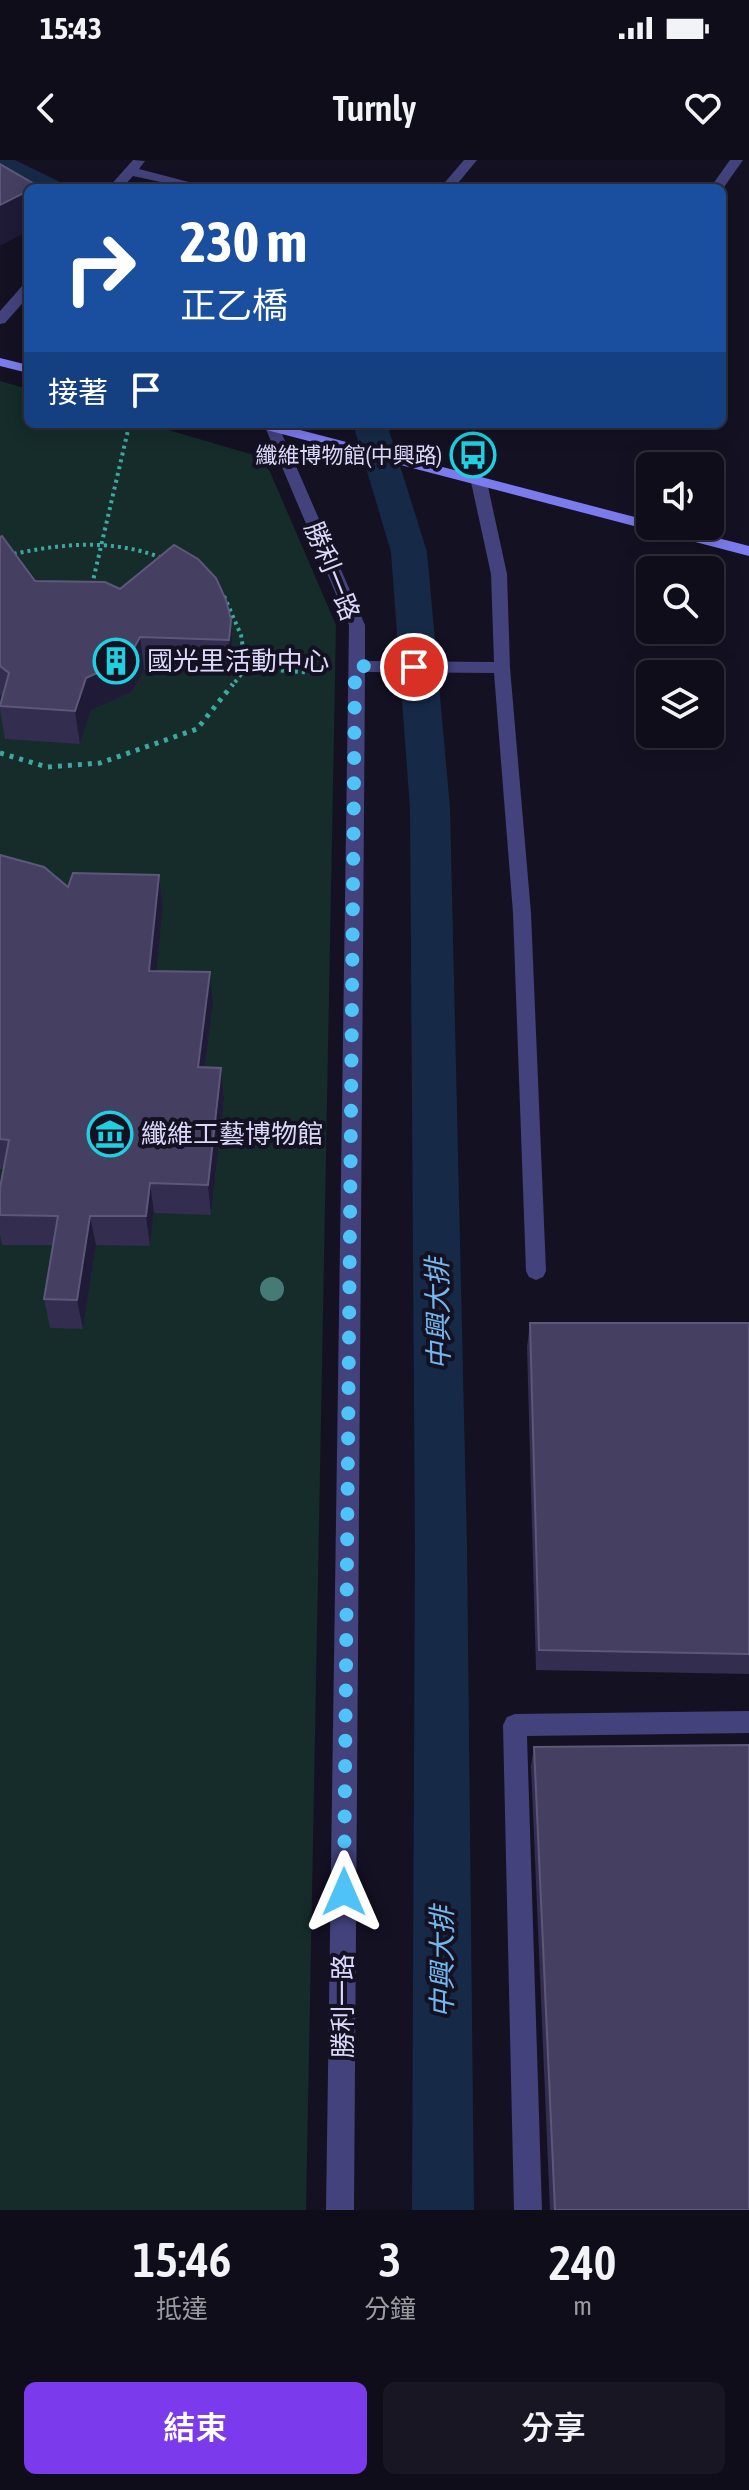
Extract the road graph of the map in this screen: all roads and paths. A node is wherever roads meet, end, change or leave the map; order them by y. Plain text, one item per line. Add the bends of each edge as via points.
1 (471, 160) edge
2 (737, 160) edge
3 (135, 165) edge
4 (118, 184) edge
5 (193, 184) edge
6 (450, 184) edge
7 (720, 184) edge
8 (24, 293) edge
9 (0, 320) edge
10 (0, 362) edge
11 (24, 368) edge
12 (129, 428) edge
13 (267, 428) edge
14 (277, 428) edge
15 (479, 482) junction
16 (636, 522) edge
17 (706, 540) edge
18 (101, 544) junction
19 (749, 551) edge
20 (0, 557) edge
21 (173, 562) edge
22 (92, 586) edge
23 (215, 589) edge
24 (355, 666) junction
25 (246, 668) junction
26 (502, 668) junction
27 (317, 673) dead end
28 (0, 753) edge
29 (536, 1271) dead end
30 (749, 1722) edge
31 (340, 2210) edge
32 (528, 2210) edge

1 - 6 street
2 - 7 street
3 - 4 street
3 - 5 street
8 - 9 street
10 - 11 street
12 - 18 path
13 - 24 street, 勝利一路 via 357,625
14 - 15 street
15 - 16 street
15 - 26 street via 499,574
17 - 19 street
18 - 20 path via 46,547
18 - 21 path
18 - 22 path
23 - 25 path via 225,597 241,635
24 - 26 street
24 - 31 street, 勝利一路
25 - 27 path
25 - 28 path via 197,729 149,748 100,763 47,767
26 - 29 street via 522,913
30 - 32 street via 515,1725

